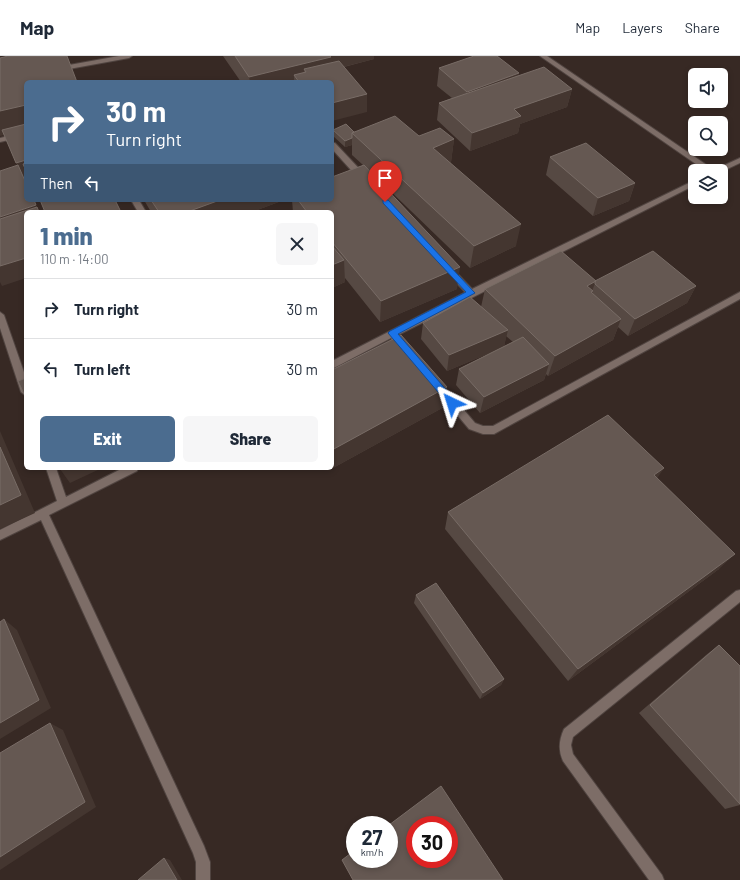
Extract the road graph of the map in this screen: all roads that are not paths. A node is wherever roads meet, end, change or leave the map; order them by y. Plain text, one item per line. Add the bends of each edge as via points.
1 (129, 56) edge
2 (543, 56) edge
3 (53, 70) edge
4 (24, 134) edge
5 (0, 140) edge
6 (334, 147) edge
7 (740, 160) edge
8 (701, 164) edge
9 (728, 166) edge
10 (369, 185) edge
11 (688, 185) edge
12 (444, 264) edge
13 (471, 293) junction
14 (740, 296) edge
15 (0, 314) edge
16 (392, 333) junction
17 (412, 356) edge
18 (334, 363) edge
19 (432, 380) edge
20 (24, 386) edge
21 (52, 470) edge
22 (129, 470) edge
23 (63, 503) junction
24 (43, 514) junction
25 (0, 535) edge
26 (740, 595) edge
27 (203, 880) edge
28 (657, 880) edge

1 - 3 street
2 - 8 street
4 - 5 street
6 - 10 street
7 - 9 street
11 - 13 street
12 - 13 street
13 - 16 street
14 - 19 street via 494,430 472,426
15 - 20 street
16 - 17 street
16 - 18 street
21 - 23 street
22 - 23 street
23 - 24 street
24 - 25 street
24 - 27 street via 199,851 203,862
26 - 28 street via 568,732 565,745 567,758

